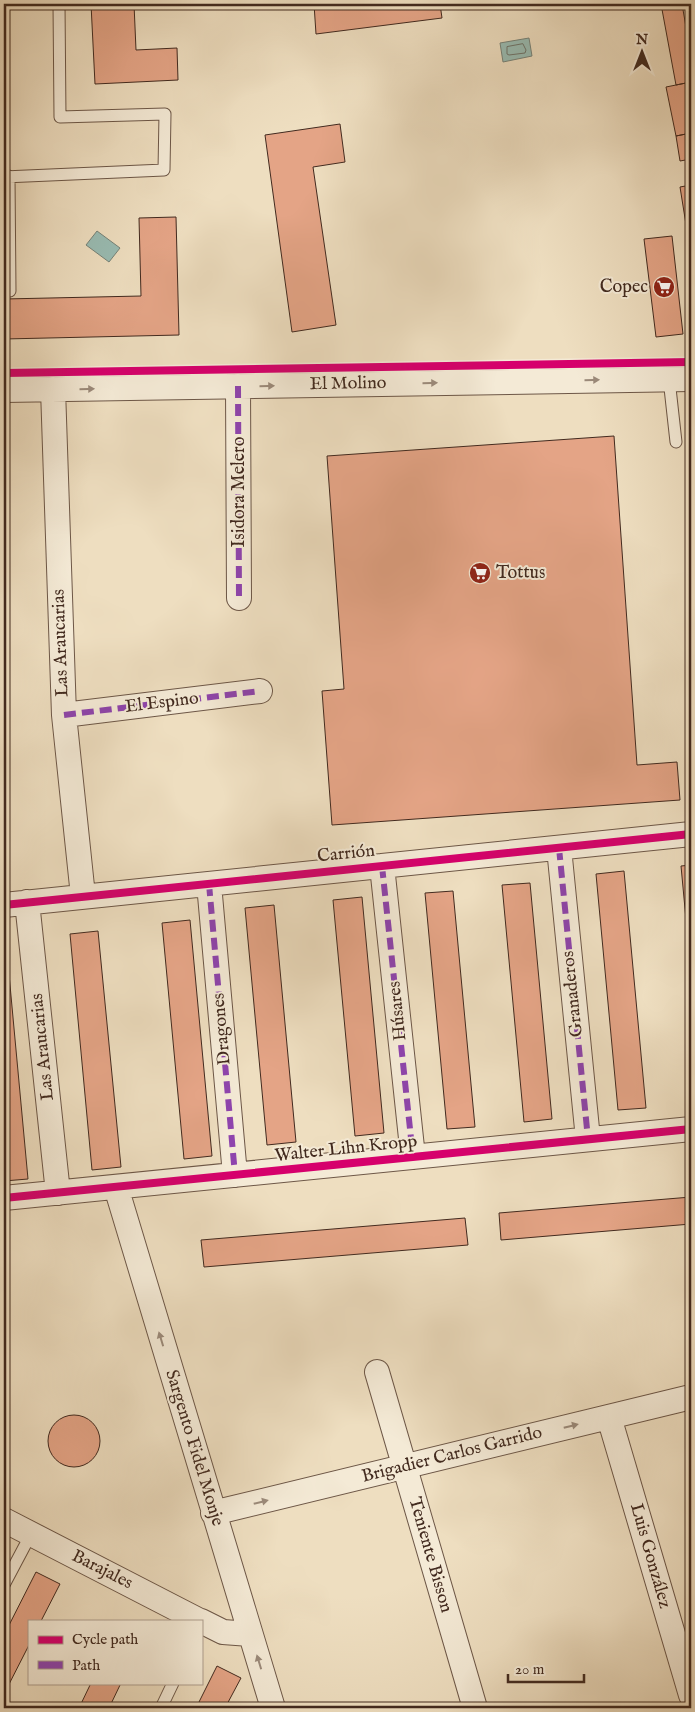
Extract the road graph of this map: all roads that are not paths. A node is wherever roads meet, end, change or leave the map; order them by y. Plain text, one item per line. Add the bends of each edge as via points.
1 (59, 4) edge
2 (6, 176) edge
3 (10, 291) dead end
4 (680, 379) edge
5 (238, 386) junction
6 (54, 389) junction
7 (4, 390) edge
8 (676, 442) dead end
9 (239, 598) dead end
10 (260, 691) dead end
11 (64, 714) junction
12 (691, 834) edge
13 (558, 848) junction
14 (382, 866) junction
15 (209, 884) junction
16 (83, 896) junction
17 (27, 902) junction
18 (4, 905) edge
19 (691, 1129) edge
20 (588, 1139) junction
21 (413, 1157) junction
22 (235, 1175) junction
23 (116, 1187) junction
24 (58, 1193) junction
25 (4, 1198) edge
26 (377, 1372) dead end
27 (691, 1397) edge
28 (609, 1417) junction
29 (404, 1466) junction
30 (213, 1513) junction
31 (4, 1520) edge
32 (31, 1534) junction
33 (4, 1585) edge
34 (196, 1620) edge
35 (202, 1623) edge
36 (250, 1634) junction
37 (173, 1684) edge
38 (691, 1695) edge
39 (161, 1708) edge
40 (273, 1708) edge
41 (475, 1708) edge

1 - 2 lane via 60,117 165,114 164,170
2 - 3 lane
5 -> 4 street, El Molino
4 - 8 lane
6 -> 5 street, El Molino
5 - 9 street, Isidora Melero
6 - 7 street, El Molino
6 - 11 street, Las Araucarias
10 - 11 street, El Espino
11 - 16 street, Las Araucarias
12 - 13 street, Carrión
13 - 14 street, Carrión
13 - 20 street, Granaderos
14 - 15 street, Carrión
14 - 21 street, Húsares
15 - 16 street, Carrión
15 - 22 street, Dragones
16 - 17 street, Carrión
17 - 18 street, Carrión
17 - 24 street, Las Araucarias
19 - 20 street, Walter Lihn Kropp
20 - 21 street, Walter Lihn Kropp
21 - 22 street, Walter Lihn Kropp
22 - 23 street, Walter Lihn Kropp
23 - 24 street, Walter Lihn Kropp
30 -> 23 street, Sargento Fidel Monje
24 - 25 street, Walter Lihn Kropp
26 - 29 street, Teniente Bisson
27 - 28 street, Brigadier Carlos Garrido
29 -> 28 street, Brigadier Carlos Garrido
28 - 38 street, Luis González
30 -> 29 street, Brigadier Carlos Garrido
29 - 41 street, Teniente Bisson
30 - 36 street, Sargento Fidel Monje
31 - 32 street, Barajales
32 - 33 lane
32 - 34 street, Barajales
35 - 36 street, Barajales via 223,1632
40 -> 36 street, Sargento Fidel Monje
37 - 39 lane

